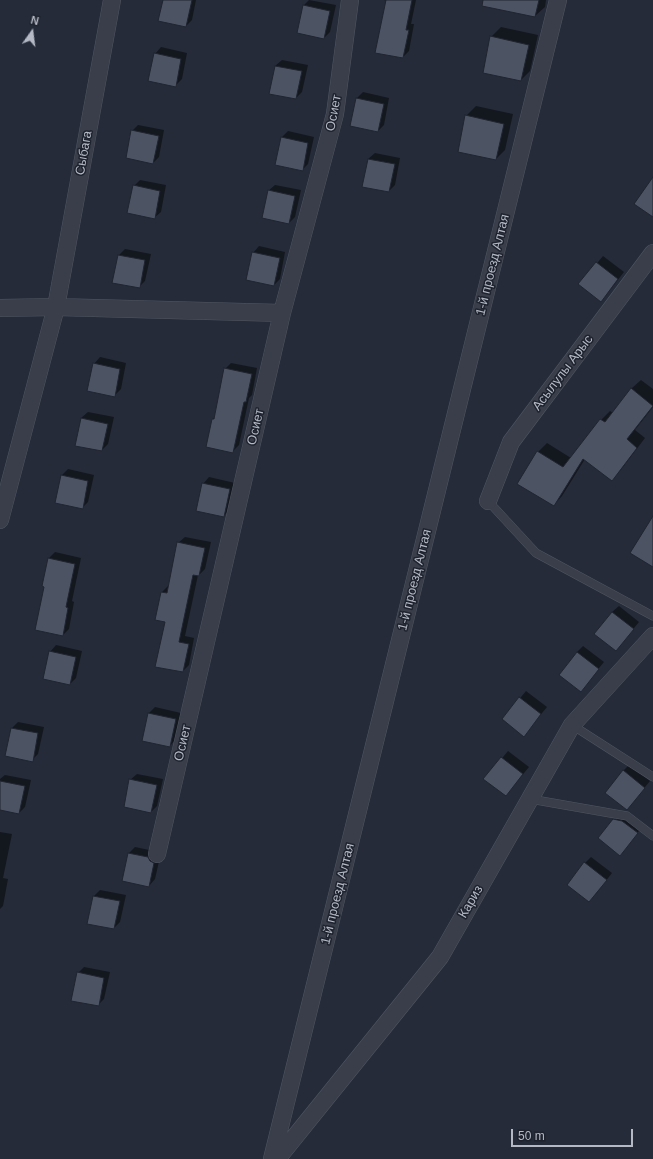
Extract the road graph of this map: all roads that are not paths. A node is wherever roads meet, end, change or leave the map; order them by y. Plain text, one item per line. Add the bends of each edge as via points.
1 (112, 0) edge
2 (350, 0) edge
3 (558, 0) edge
4 (653, 253) edge
5 (56, 307) junction
6 (0, 308) edge
7 (282, 313) junction
8 (488, 502) joint
9 (0, 520) edge
10 (653, 616) edge
11 (653, 636) edge
12 (572, 725) junction
13 (653, 777) edge
14 (530, 799) junction
15 (653, 836) edge
16 (157, 854) dead end
17 (272, 1159) edge
18 (277, 1159) edge

1 - 5 street, Сыбага
2 - 7 street, Осиет via 335,114
3 - 17 street, 1-й проезд Алтая
4 - 8 street, Асылулы Арыс via 511,442
5 - 6 street
5 - 7 street
5 - 9 street, Сыбага
7 - 16 street, Осиет
8 - 10 lane via 536,553
11 - 12 street, Кариз
12 - 13 lane
12 - 14 street, Кариз
14 - 15 lane via 627,816
14 - 18 street, Кариз via 440,957

